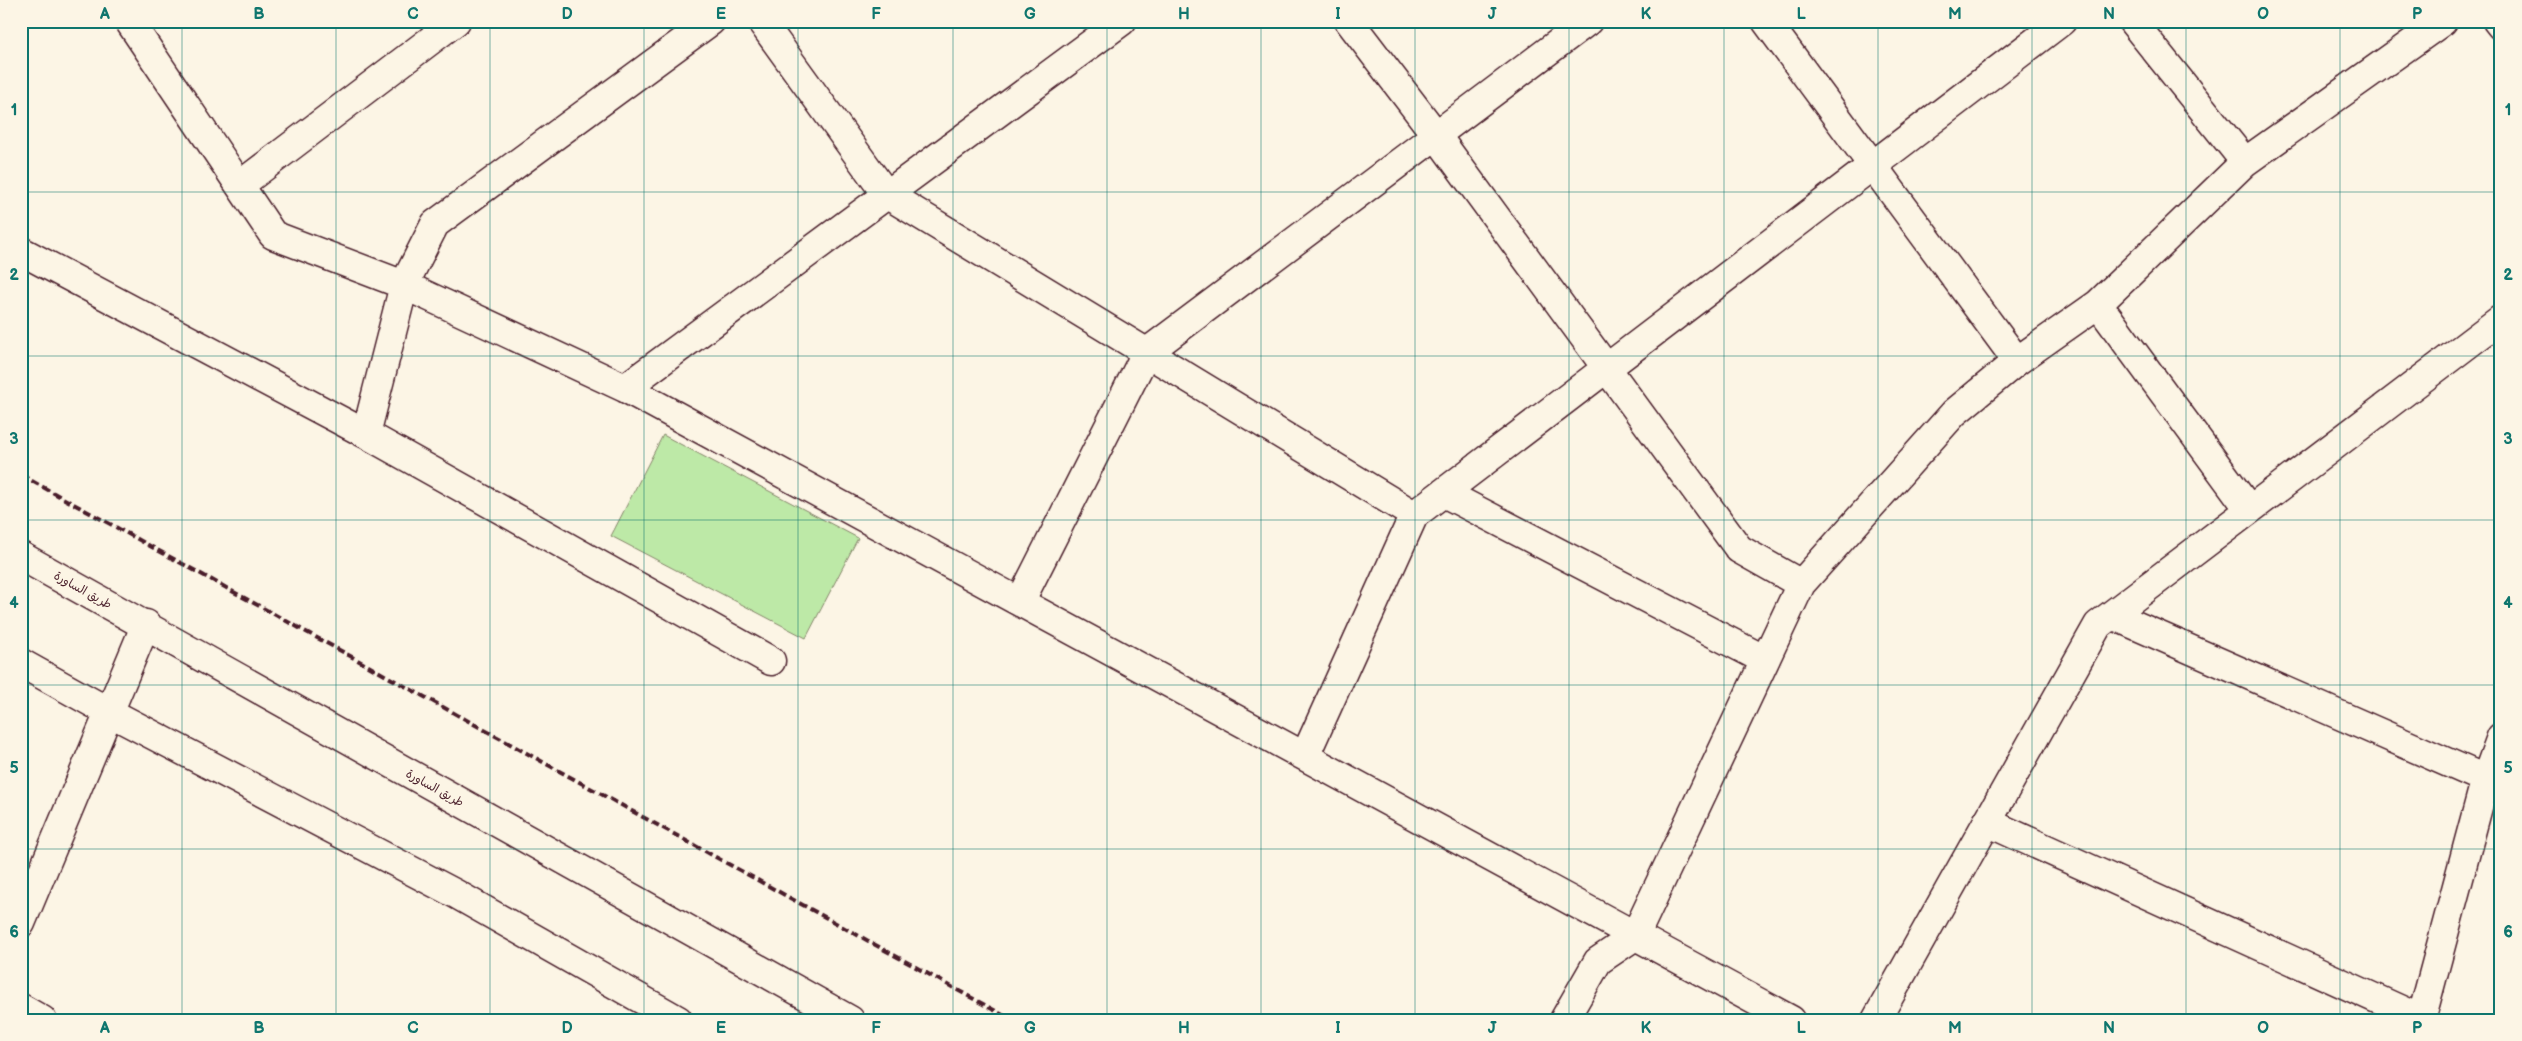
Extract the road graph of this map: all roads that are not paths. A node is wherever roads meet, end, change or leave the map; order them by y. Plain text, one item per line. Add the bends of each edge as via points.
1 (129, 21) edge
2 (456, 21) edge
3 (711, 21) edge
4 (761, 21) edge
5 (1122, 21) edge
6 (1349, 21) edge
7 (1588, 21) edge
8 (1766, 21) edge
9 (2062, 21) edge
10 (2132, 21) edge
11 (2443, 21) edge
12 (2497, 21) edge
13 (2501, 26) edge
14 (1436, 135) junction
15 (2244, 162) junction
16 (1872, 166) junction
17 (240, 185) junction
18 (886, 194) junction
19 (21, 251) edge
20 (404, 285) junction
21 (2098, 304) junction
22 (2501, 319) edge
23 (1146, 353) junction
24 (2017, 361) junction
25 (1608, 368) junction
26 (625, 388) junction
27 (366, 434) junction
28 (1444, 493) junction
29 (2250, 509) junction
30 (1414, 515) junction
31 (21, 556) edge
32 (1801, 584) junction
33 (1020, 602) junction
34 (2112, 615) junction
35 (146, 624) junction
36 (1765, 660) junction
37 (771, 662) dead end
38 (21, 663) edge
39 (109, 712) junction
40 (2501, 737) edge
41 (1305, 756) junction
42 (2493, 784) edge
43 (1987, 822) junction
44 (21, 923) edge
45 (1635, 936) junction
46 (21, 1008) edge
47 (2421, 1019) edge
48 (42, 1020) edge
49 (678, 1020) edge
50 (850, 1020) edge
51 (1564, 1020) edge
52 (1791, 1020) edge
53 (1876, 1020) edge

1 - 17 street
2 - 17 street
3 - 20 street via 435,224
4 - 18 street
5 - 18 street
6 - 14 street
7 - 14 street
8 - 16 street
9 - 16 street
10 - 15 street
11 - 15 street
12 - 13 street
14 - 23 street
14 - 25 street
15 - 21 street
16 - 24 street
16 - 25 street
17 - 20 street via 273,235
18 - 23 street
18 - 26 street
19 - 27 street
20 - 26 street
20 - 27 street
21 - 24 street
21 - 29 street
22 - 29 street
23 - 30 street
23 - 33 street
24 - 32 street via 1954,413
25 - 28 street
25 - 32 street via 1739,549
26 - 33 street
27 - 37 street
28 - 30 street
28 - 36 street
29 - 34 street
30 - 41 street
31 - 35 street, طريق الساورة
32 - 36 street
33 - 41 street
34 - 42 street
34 - 43 street via 2098,625
35 - 39 street
35 - 50 street, طريق الساورة
36 - 45 street
38 - 39 street
39 - 44 street
39 - 49 street via 456,894
40 - 42 street
41 - 45 street
42 - 47 street
43 - 47 street
43 - 53 street
45 - 51 street via 1598,961
45 - 52 street
46 - 48 street

